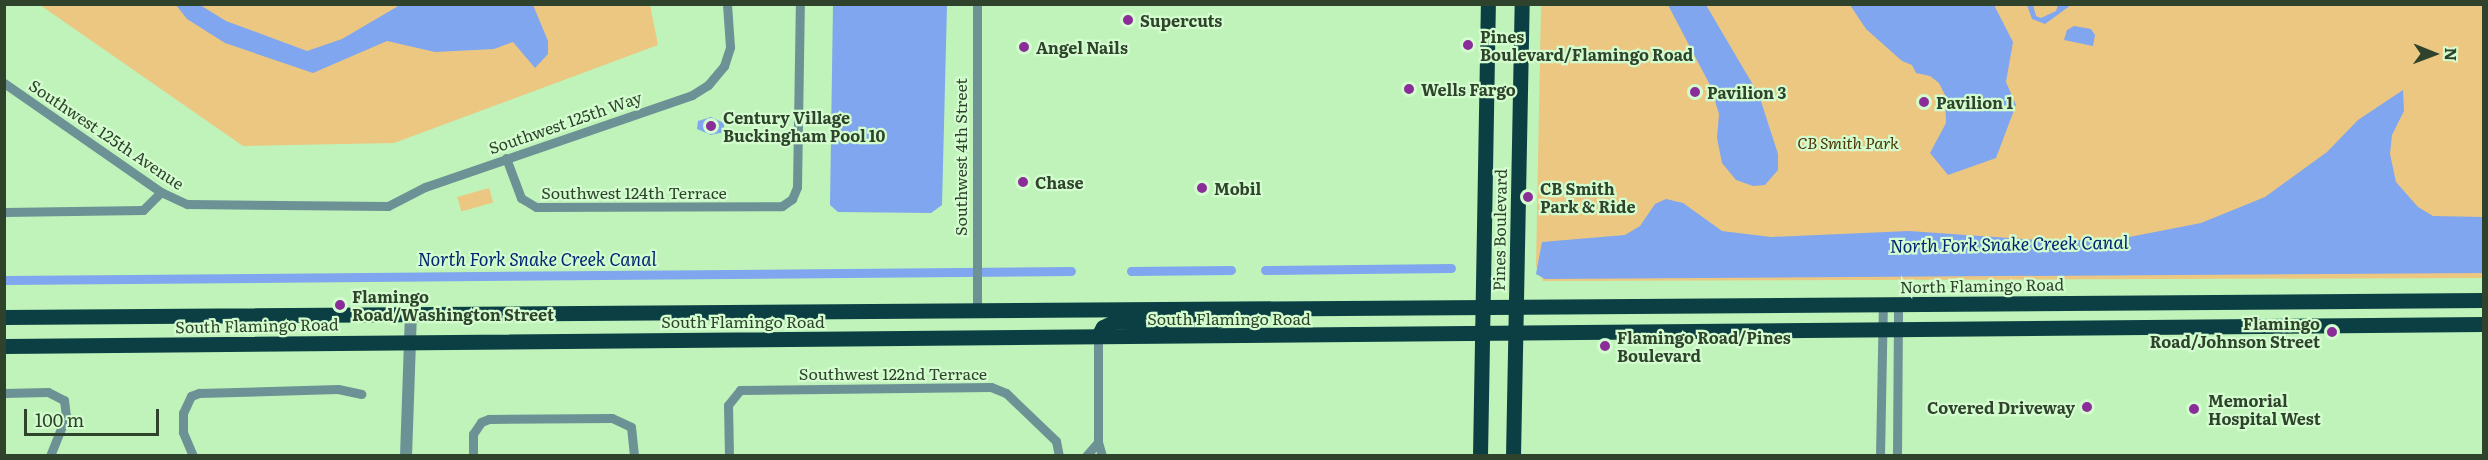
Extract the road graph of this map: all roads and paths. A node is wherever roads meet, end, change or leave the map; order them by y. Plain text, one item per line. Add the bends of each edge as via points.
1 (727, 4) edge
2 (800, 4) edge
3 (976, 4) edge
4 (1488, 4) edge
5 (1522, 4) edge
6 (4, 83) edge
7 (506, 158) junction
8 (160, 192) junction
9 (408, 197) joint
10 (4, 212) edge
11 (2484, 300) edge
12 (1891, 304) junction
13 (1481, 305) junction
14 (1516, 305) junction
15 (1248, 309) junction
16 (977, 310) junction
17 (411, 315) junction
18 (4, 317) edge
19 (2484, 324) edge
20 (1890, 330) junction
21 (1515, 334) junction
22 (1482, 335) junction
23 (1098, 336) junction
24 (411, 342) junction
25 (4, 346) edge
26 (4, 393) edge
27 (361, 394) dead end
28 (1098, 441) junction
29 (50, 456) edge
30 (193, 456) edge
31 (406, 456) edge
32 (473, 456) edge
33 (633, 456) edge
34 (729, 456) edge
35 (1059, 456) edge
36 (1086, 456) edge
37 (1102, 456) edge
38 (1480, 456) edge
39 (1513, 456) edge
40 (1880, 456) edge
41 (1897, 456) edge

1 - 7 street, Southwest 125th Way via 730,47 724,66 708,85 693,94
2 - 7 street, Southwest 124th Terrace via 797,187 792,199 782,206 536,207 521,198
3 - 16 street, Southwest 4th Street
4 - 13 highway, Pines Boulevard
5 - 14 highway, Pines Boulevard
6 - 8 street, Southwest 125th Avenue
7 - 9 street, Southwest 125th Way via 425,187
8 - 9 street, Southwest 125th Avenue via 195,206 388,206
8 - 10 street via 143,210
11 - 12 highway, North Flamingo Road
12 - 14 highway, North Flamingo Road
12 - 20 street
12 - 20 street
13 - 14 highway, North Flamingo Road
13 - 15 highway, South Flamingo Road
13 - 22 highway, Pines Boulevard
14 - 21 highway, Pines Boulevard
15 - 16 highway, South Flamingo Road
15 - 23 highway via 1216,321 1116,321 1103,327
16 - 17 highway, South Flamingo Road
17 - 18 highway, South Flamingo Road
17 - 24 street
19 - 20 highway
20 - 21 highway
20 - 40 street
20 - 41 street
21 - 22 highway
21 - 39 highway, Pines Boulevard
22 - 23 highway, South Flamingo Road
22 - 38 highway, Pines Boulevard
23 - 24 highway, South Flamingo Road
23 - 28 street
24 - 25 highway, South Flamingo Road
24 - 31 street
26 - 29 street via 48,392 64,399 66,416
27 - 30 street via 338,389 206,391 191,396 182,420
28 - 36 street
28 - 37 street
32 - 33 street via 476,428 489,419 620,418 631,427
34 - 35 street, Southwest 122nd Terrace via 728,405 733,396 749,389 991,387 1006,393 1056,441

